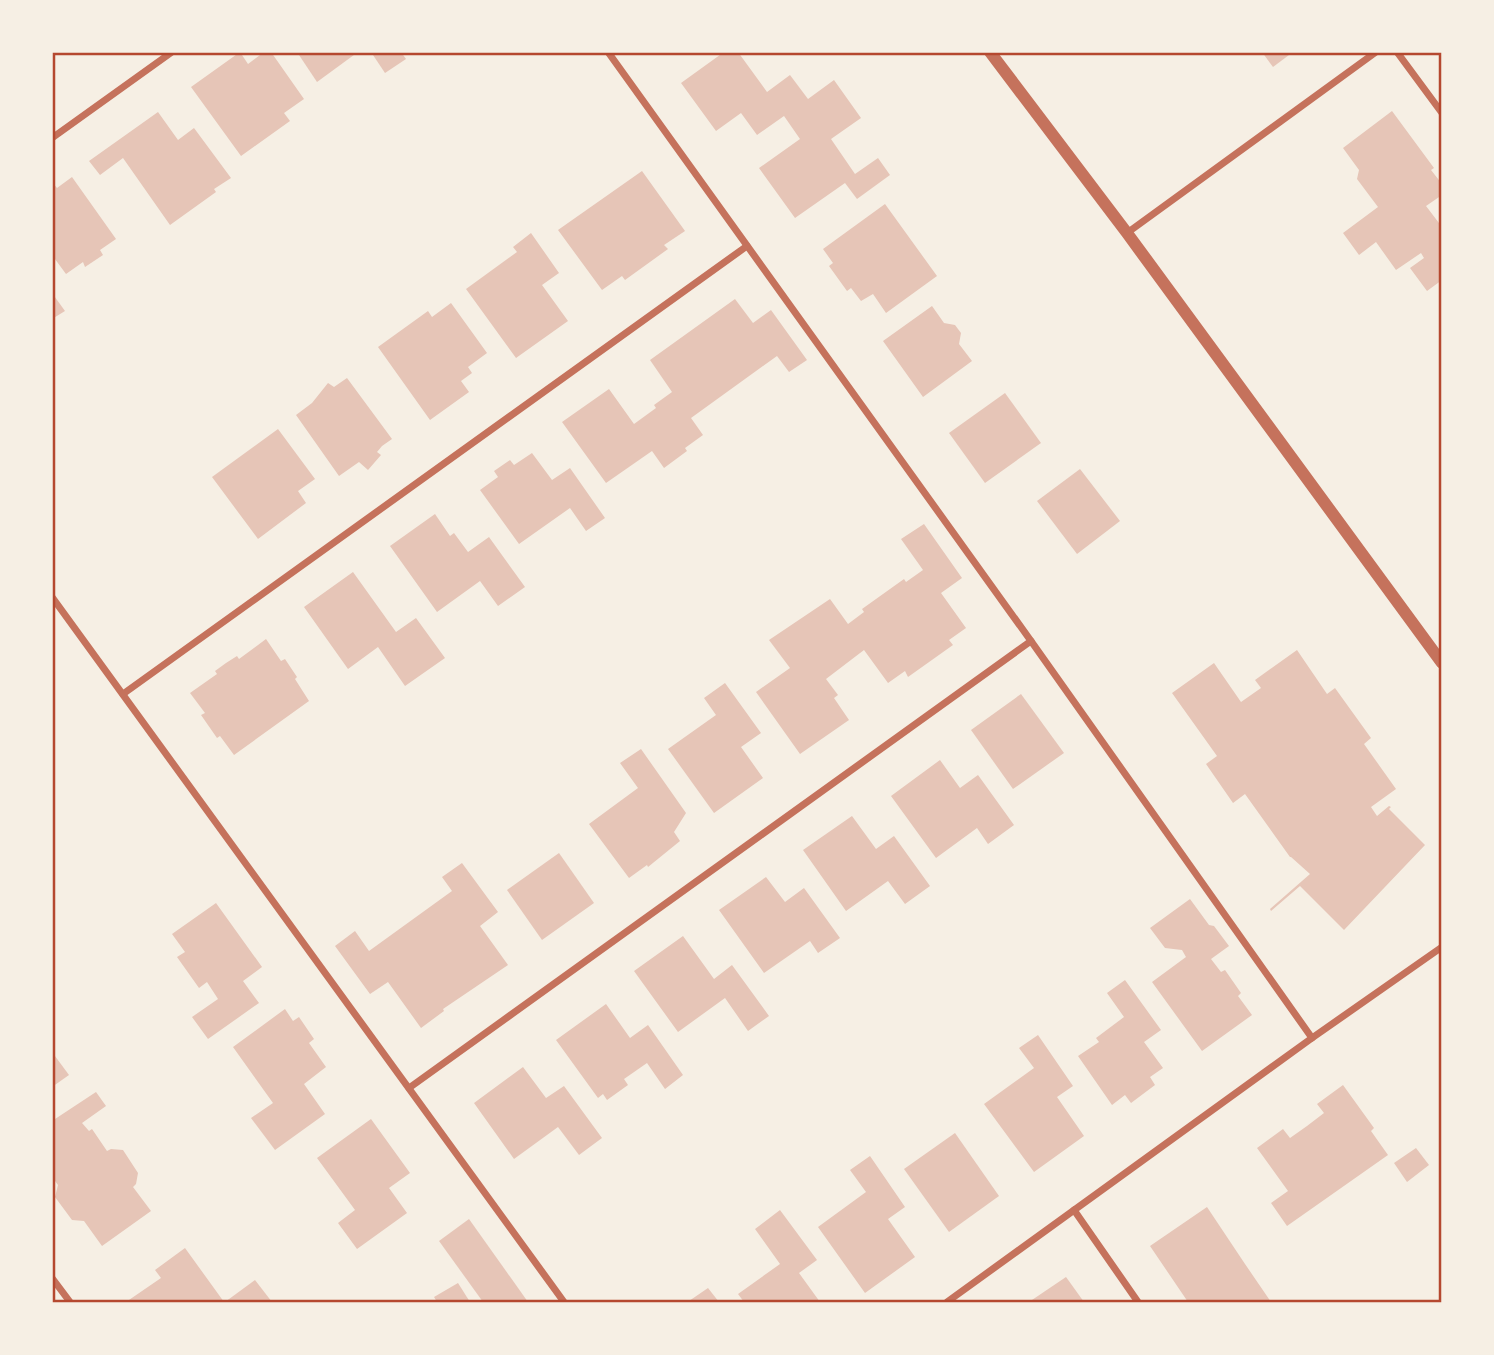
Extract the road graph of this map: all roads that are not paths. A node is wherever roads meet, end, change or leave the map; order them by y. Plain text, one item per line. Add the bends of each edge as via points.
1 (172, 52) edge
2 (608, 52) edge
3 (990, 52) edge
4 (1376, 52) edge
5 (1397, 52) edge
6 (1441, 113) edge
7 (52, 138) edge
8 (1127, 233) junction
9 (747, 246) junction
10 (52, 597) edge
11 (1031, 641) junction
12 (1441, 663) edge
13 (123, 694) junction
14 (1441, 947) edge
15 (1312, 1038) junction
16 (408, 1088) junction
17 (1074, 1210) junction
18 (52, 1278) edge
19 (69, 1303) edge
20 (564, 1303) edge
21 (947, 1303) edge
22 (1138, 1303) edge

1 - 7 street
2 - 9 street
3 - 8 street
4 - 8 street
5 - 6 street
8 - 12 street
9 - 11 street
9 - 13 street
10 - 13 street
11 - 15 street
11 - 16 street
13 - 16 street
14 - 15 street
15 - 17 street
16 - 20 street
17 - 21 street
17 - 22 street
18 - 19 street

